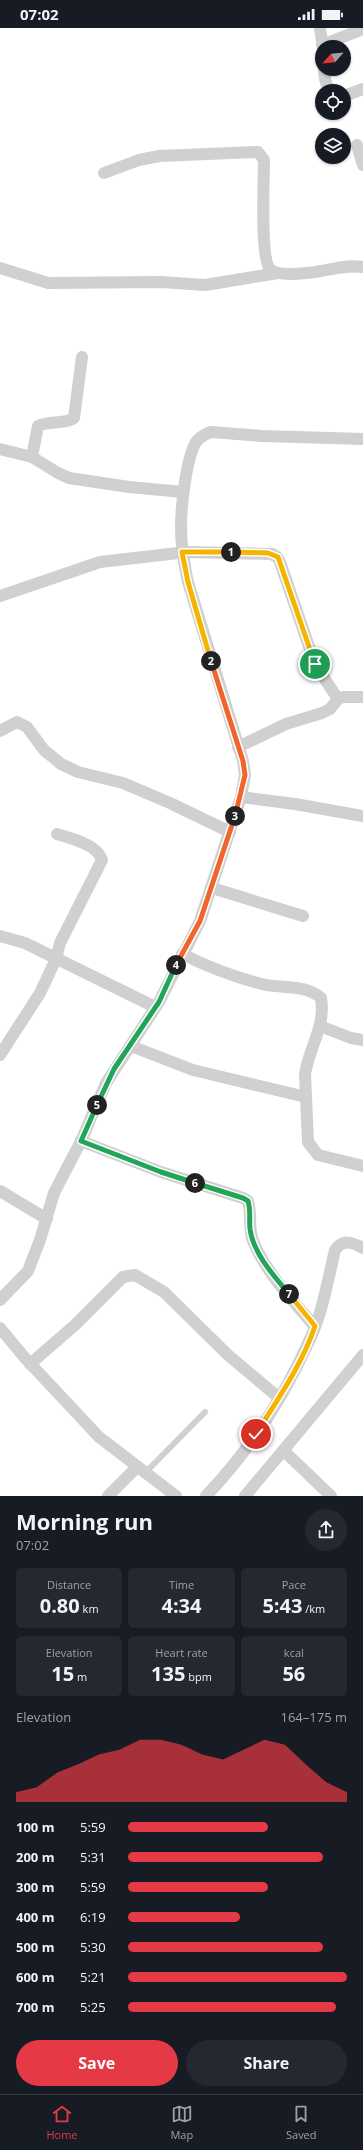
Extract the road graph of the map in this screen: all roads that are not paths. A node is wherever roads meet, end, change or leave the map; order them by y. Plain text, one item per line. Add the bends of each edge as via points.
1 (320, 28) edge
2 (363, 29) edge
3 (322, 40) edge
4 (337, 40) edge
5 (363, 88) edge
6 (351, 93) edge
7 (357, 145) dead end
8 (363, 166) edge
9 (104, 172) dead end
10 (363, 267) edge
11 (0, 268) edge
12 (278, 272) junction
13 (82, 356) dead end
14 (363, 440) edge
15 (0, 449) edge
16 (32, 457) junction
17 (183, 492) junction
18 (182, 552) junction
19 (0, 596) edge
20 (363, 697) edge
21 (338, 699) junction
22 (0, 731) edge
23 (238, 747) junction
24 (241, 797) junction
25 (363, 816) edge
26 (230, 832) junction
27 (57, 834) dead end
28 (212, 888) junction
29 (304, 916) dead end
30 (0, 936) edge
31 (182, 954) junction
32 (56, 959) junction
33 (155, 1007) junction
34 (320, 1026) junction
35 (363, 1040) edge
36 (130, 1046) junction
37 (0, 1055) edge
38 (306, 1097) junction
39 (81, 1141) junction
40 (363, 1166) edge
41 (0, 1191) edge
42 (46, 1220) junction
43 (363, 1248) edge
44 (0, 1300) edge
45 (315, 1326) junction
46 (0, 1328) edge
47 (363, 1355) edge
48 (30, 1364) junction
49 (359, 1368) edge
50 (278, 1397) junction
51 (205, 1412) dead end
52 (284, 1451) junction
53 (141, 1470) junction
54 (108, 1496) edge
55 (176, 1496) edge
56 (206, 1496) edge
57 (245, 1496) edge
58 (331, 1496) edge

1 - 3 street
2 - 4 street
5 - 6 street
7 - 8 street
9 - 12 street via 159,156 258,152 264,160 264,235 268,264 271,270
10 - 12 street via 338,266 306,273
11 - 12 street via 48,283 161,282 205,285
13 - 16 street via 74,418 66,422 38,426
14 - 17 street via 211,432 196,442
15 - 16 street
16 - 17 street via 69,478
17 - 18 street
18 - 19 street via 100,562
18 - 21 street via 275,555 280,562 315,664
18 - 23 street via 188,582
20 - 21 street
21 - 23 street via 330,709 322,713 286,724
22 - 26 street via 17,722 23,724 44,750 61,764 78,772 123,783
23 - 24 street via 245,775
24 - 25 street
24 - 26 street
26 - 28 street
27 - 32 street via 92,847 102,860 60,943
28 - 29 street
28 - 31 street via 200,921
30 - 32 street via 25,943
31 - 33 street
31 - 34 street via 210,968 263,984 316,993 321,998 322,1005
32 - 33 street
32 - 37 street via 40,993
33 - 36 street
34 - 35 street
34 - 38 street via 305,1074
36 - 38 street via 193,1070
36 - 39 street via 106,1083
38 - 40 street via 308,1142 313,1150 318,1154
39 - 42 street via 54,1193
39 - 45 street via 161,1172 248,1201 253,1241 273,1275
41 - 42 street
42 - 44 street via 28,1271
43 - 45 street via 352,1242 345,1242 339,1244 335,1250
45 - 50 street
46 - 48 street
47 - 49 street
48 - 50 street via 75,1325 122,1277 135,1275 164,1292 228,1355
48 - 53 street via 98,1438
49 - 52 street
50 - 56 street via 238,1460
51 - 53 lane
52 - 57 street
52 - 58 street
53 - 54 street
53 - 55 street

